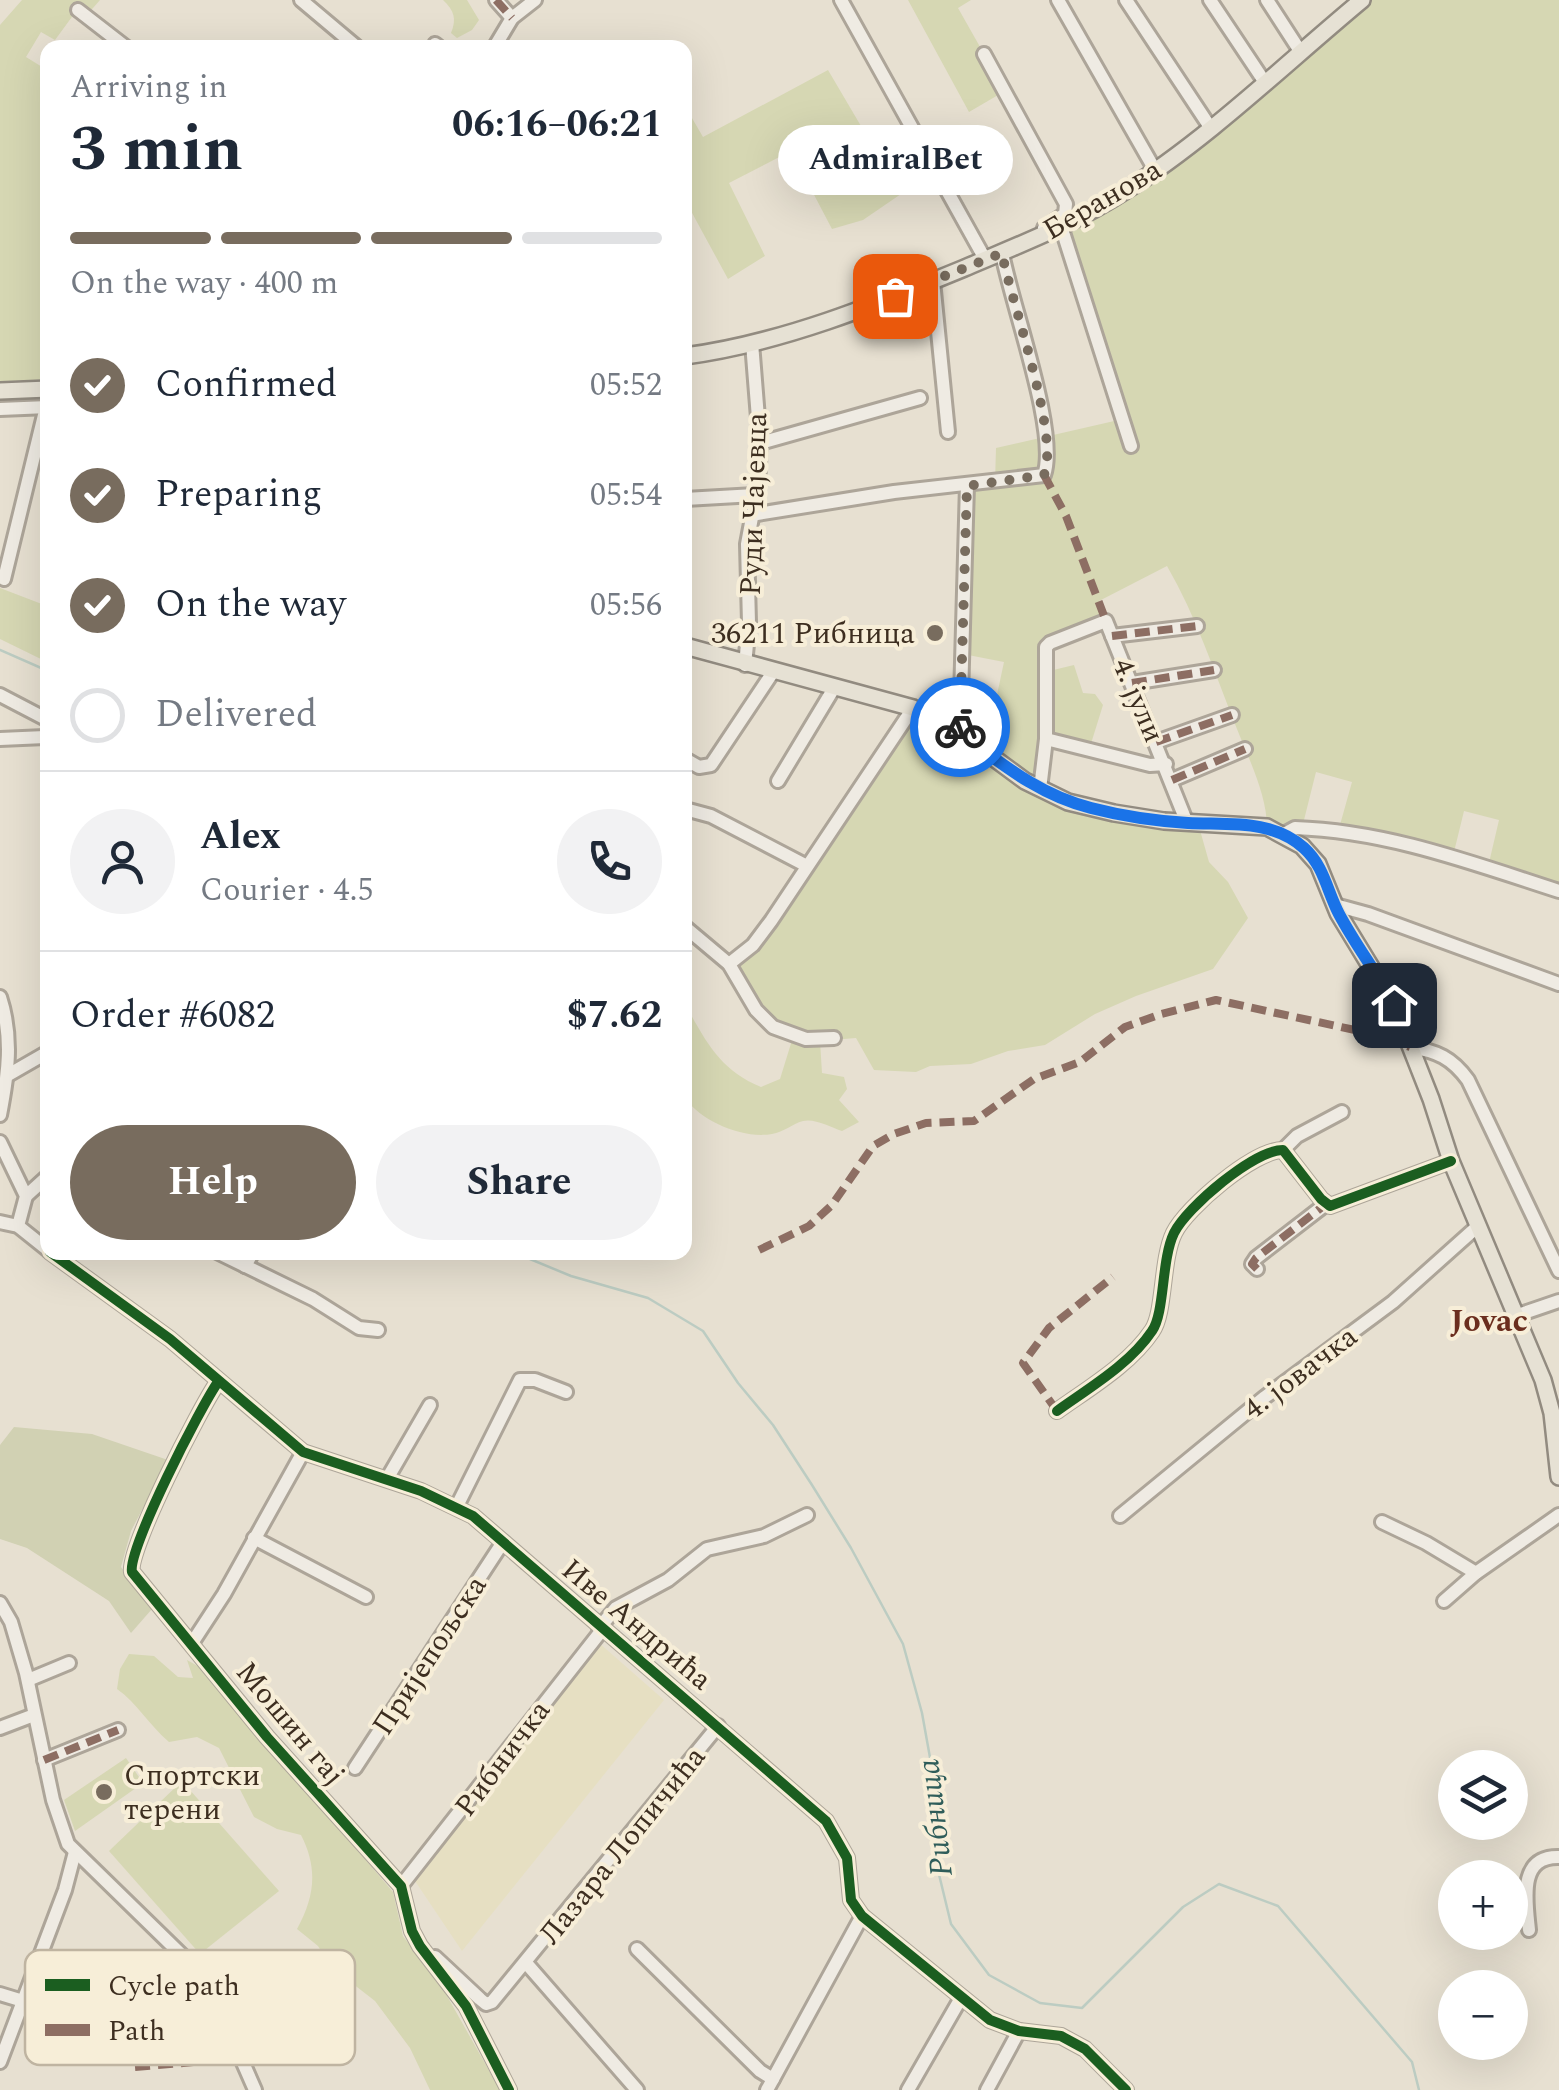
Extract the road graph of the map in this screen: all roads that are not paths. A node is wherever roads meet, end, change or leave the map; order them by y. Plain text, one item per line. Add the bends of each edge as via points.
1 (301, 0) edge
2 (496, 0) edge
3 (535, 0) edge
4 (841, 0) edge
5 (1058, 0) edge
6 (1126, 0) edge
7 (1210, 0) edge
8 (1267, 0) edge
9 (1362, 0) edge
10 (78, 10) dead end
11 (512, 18) junction
12 (116, 40) edge
13 (348, 40) edge
14 (499, 40) edge
15 (1300, 51) junction
16 (984, 54) dead end
17 (1264, 81) junction
18 (1210, 126) junction
19 (1155, 170) junction
20 (1061, 226) junction
21 (1008, 251) junction
22 (985, 259) junction
23 (933, 281) junction
24 (752, 344) junction
25 (692, 355) edge
26 (40, 390) edge
27 (0, 392) edge
28 (920, 398) dead end
29 (40, 407) edge
30 (0, 409) edge
31 (40, 431) edge
32 (948, 432) dead end
33 (760, 443) junction
34 (1131, 446) dead end
35 (967, 486) junction
36 (755, 495) junction
37 (737, 496) junction
38 (692, 499) edge
39 (751, 513) junction
40 (4, 578) dead end
41 (1197, 626) dead end
42 (1112, 636) junction
43 (692, 648) edge
44 (745, 665) junction
45 (1214, 670) dead end
46 (772, 672) junction
47 (1132, 683) junction
48 (834, 688) junction
49 (0, 695) edge
50 (913, 708) junction
51 (40, 716) edge
52 (1232, 716) dead end
53 (960, 733) junction
54 (40, 736) edge
55 (0, 739) edge
56 (1046, 739) junction
57 (1156, 742) junction
58 (1245, 749) dead end
59 (692, 763) edge
60 (1166, 764) junction
61 (1172, 780) junction
62 (778, 781) dead end
63 (1040, 790) junction
64 (692, 811) edge
65 (1186, 823) junction
66 (1284, 834) junction
67 (807, 866) junction
68 (1559, 890) edge
69 (1335, 905) junction
70 (692, 933) edge
71 (730, 964) junction
72 (1559, 984) edge
73 (0, 996) edge
74 (834, 1038) dead end
75 (1410, 1047) junction
76 (40, 1057) edge
77 (8, 1075) junction
78 (1342, 1112) dead end
79 (0, 1115) edge
80 (0, 1142) edge
81 (1283, 1150) junction
82 (1451, 1161) junction
83 (40, 1183) edge
84 (26, 1196) junction
85 (1326, 1204) junction
86 (0, 1222) edge
87 (18, 1226) junction
88 (1478, 1226) junction
89 (40, 1244) edge
90 (59, 1260) edge
91 (233, 1260) edge
92 (248, 1260) edge
93 (245, 1266) junction
94 (1257, 1268) dead end
95 (1559, 1270) edge
96 (1559, 1300) edge
97 (1518, 1315) junction
98 (378, 1330) dead end
99 (218, 1382) junction
100 (566, 1392) dead end
101 (430, 1405) dead end
102 (1058, 1411) dead end
103 (303, 1452) junction
104 (1559, 1477) edge
105 (387, 1479) junction
106 (457, 1506) junction
107 (807, 1514) dead end
108 (1559, 1515) edge
109 (1120, 1516) dead end
110 (1382, 1522) dead end
111 (254, 1538) junction
112 (503, 1542) junction
113 (1476, 1573) junction
114 (366, 1598) dead end
115 (1444, 1601) dead end
116 (0, 1603) edge
117 (600, 1629) junction
118 (192, 1643) junction
119 (69, 1663) dead end
120 (28, 1680) junction
121 (34, 1715) junction
122 (718, 1726) junction
123 (0, 1728) edge
124 (118, 1730) dead end
125 (44, 1760) junction
126 (356, 1768) dead end
127 (75, 1852) junction
128 (1559, 1858) edge
129 (401, 1886) junction
130 (862, 1916) junction
131 (1529, 1930) dead end
132 (420, 1946) junction
133 (637, 1949) dead end
134 (42, 1950) edge
135 (176, 1950) edge
136 (526, 1964) junction
137 (0, 1994) edge
138 (25, 1996) edge
139 (961, 1998) junction
140 (23, 2001) junction
141 (1019, 2031) junction
142 (0, 2062) edge
143 (244, 2065) edge
144 (770, 2084) edge
145 (255, 2090) edge
146 (508, 2090) edge
147 (637, 2090) edge
148 (908, 2090) edge
149 (987, 2090) edge
150 (1126, 2090) edge

1 - 13 street
2 - 11 street
3 - 11 street
4 - 22 street
5 - 19 street
6 - 18 street
7 - 17 street
8 - 15 street
9 - 15 main road, Беранова
10 - 12 street
11 - 14 street
15 - 17 main road, Беранова
16 - 21 street via 1066,204 1065,214
17 - 18 main road, Беранова
18 - 19 main road, Беранова
19 - 20 main road, Беранова
20 - 21 main road, Беранова
20 - 34 street
21 - 22 main road, Беранова
21 - 35 street via 1048,457 1044,475
22 - 23 main road, Беранова
23 - 24 main road, Беранова
23 - 32 street
24 - 25 main road, Беранова
24 - 33 street, Руди Чајевца
26 - 27 main road
28 - 33 street
29 - 30 street
31 - 40 street
33 - 36 street, Руди Чајевца
35 - 39 street
35 - 53 street
36 - 37 street
36 - 39 street, Руди Чајевца
37 - 38 street
37 - 39 street
39 - 44 street, Руди Чајевца
41 - 42 street, 4. јули
42 - 47 street, 4. јули
42 - 56 street, 4. јули via 1106,621 1046,647
43 - 44 main road
44 - 46 main road
45 - 47 street
46 - 48 main road
46 - 59 street via 720,756 704,768
47 - 57 street, 4. јули
48 - 50 main road
48 - 62 street
49 - 51 street
50 - 53 main road
50 - 67 street
52 - 57 street
53 - 63 main road
54 - 55 street
56 - 60 street, 4. јули
56 - 63 street, 4. јули
57 - 60 street, 4. јули
58 - 61 street
60 - 61 street, 4. јули
61 - 65 street, 4. јули
63 - 65 main road via 1090,808
64 - 67 street
65 - 66 main road via 1258,826
66 - 68 street via 1295,828 1379,836
66 - 69 main road via 1314,858
67 - 71 street via 753,945
69 - 72 street
69 - 75 main road via 1394,1005
70 - 71 street
71 - 74 street via 773,1026 806,1039
73 - 77 street
75 - 82 main road
75 - 95 street via 1455,1062 1468,1080
76 - 77 street
77 - 79 street
78 - 81 street
80 - 84 street
81 - 85 street
81 - 102 street via 1221,1183 1178,1229 1152,1332
82 - 85 street
82 - 88 main road
83 - 84 street
84 - 87 street
85 - 94 street via 1256,1258
86 - 87 street
87 - 89 street, Иве Андрића
88 - 97 main road
88 - 109 street, 4. јовачка via 1393,1302
90 - 99 street, Иве Андрића
91 - 93 street
92 - 93 street
93 - 98 street via 359,1328
96 - 97 street
97 - 104 main road via 1551,1406
99 - 103 street, Иве Андрића
99 - 118 street, Мошин гај via 130,1563
100 - 106 street via 520,1380
101 - 105 street
103 - 105 street, Иве Андрића
103 - 111 street
105 - 106 street, Иве Андрића
106 - 112 street, Иве Андрића
107 - 117 street, Рибничка via 764,1536 707,1550 616,1608
108 - 113 street
110 - 113 street
111 - 114 street
111 - 118 street
112 - 117 street, Иве Андрића
112 - 126 street, Пријепољска
113 - 115 street
116 - 120 street
117 - 122 street, Иве Андрића
117 - 129 street, Рибничка
118 - 129 street, Мошин гај
119 - 120 street
120 - 121 street
121 - 123 street
121 - 125 street
122 - 130 street, Иве Андрића via 826,1821 847,1858 851,1900
122 - 136 street, Лазара Лопичића
124 - 125 street
125 - 127 street
127 - 134 street
127 - 135 street
128 - 131 street via 1540,1859 1530,1869
129 - 132 street, Мошин гај
130 - 139 street
130 - 144 street
132 - 136 street, Лазара Лопичића via 486,2004
132 - 146 street, Мошин гај via 466,2006
133 - 144 street
136 - 147 street, Лазара Лопичића
137 - 140 street
138 - 140 street
139 - 141 street
139 - 148 street
140 - 142 street
141 - 149 street
141 - 150 street via 1061,2036 1085,2048
143 - 145 street

